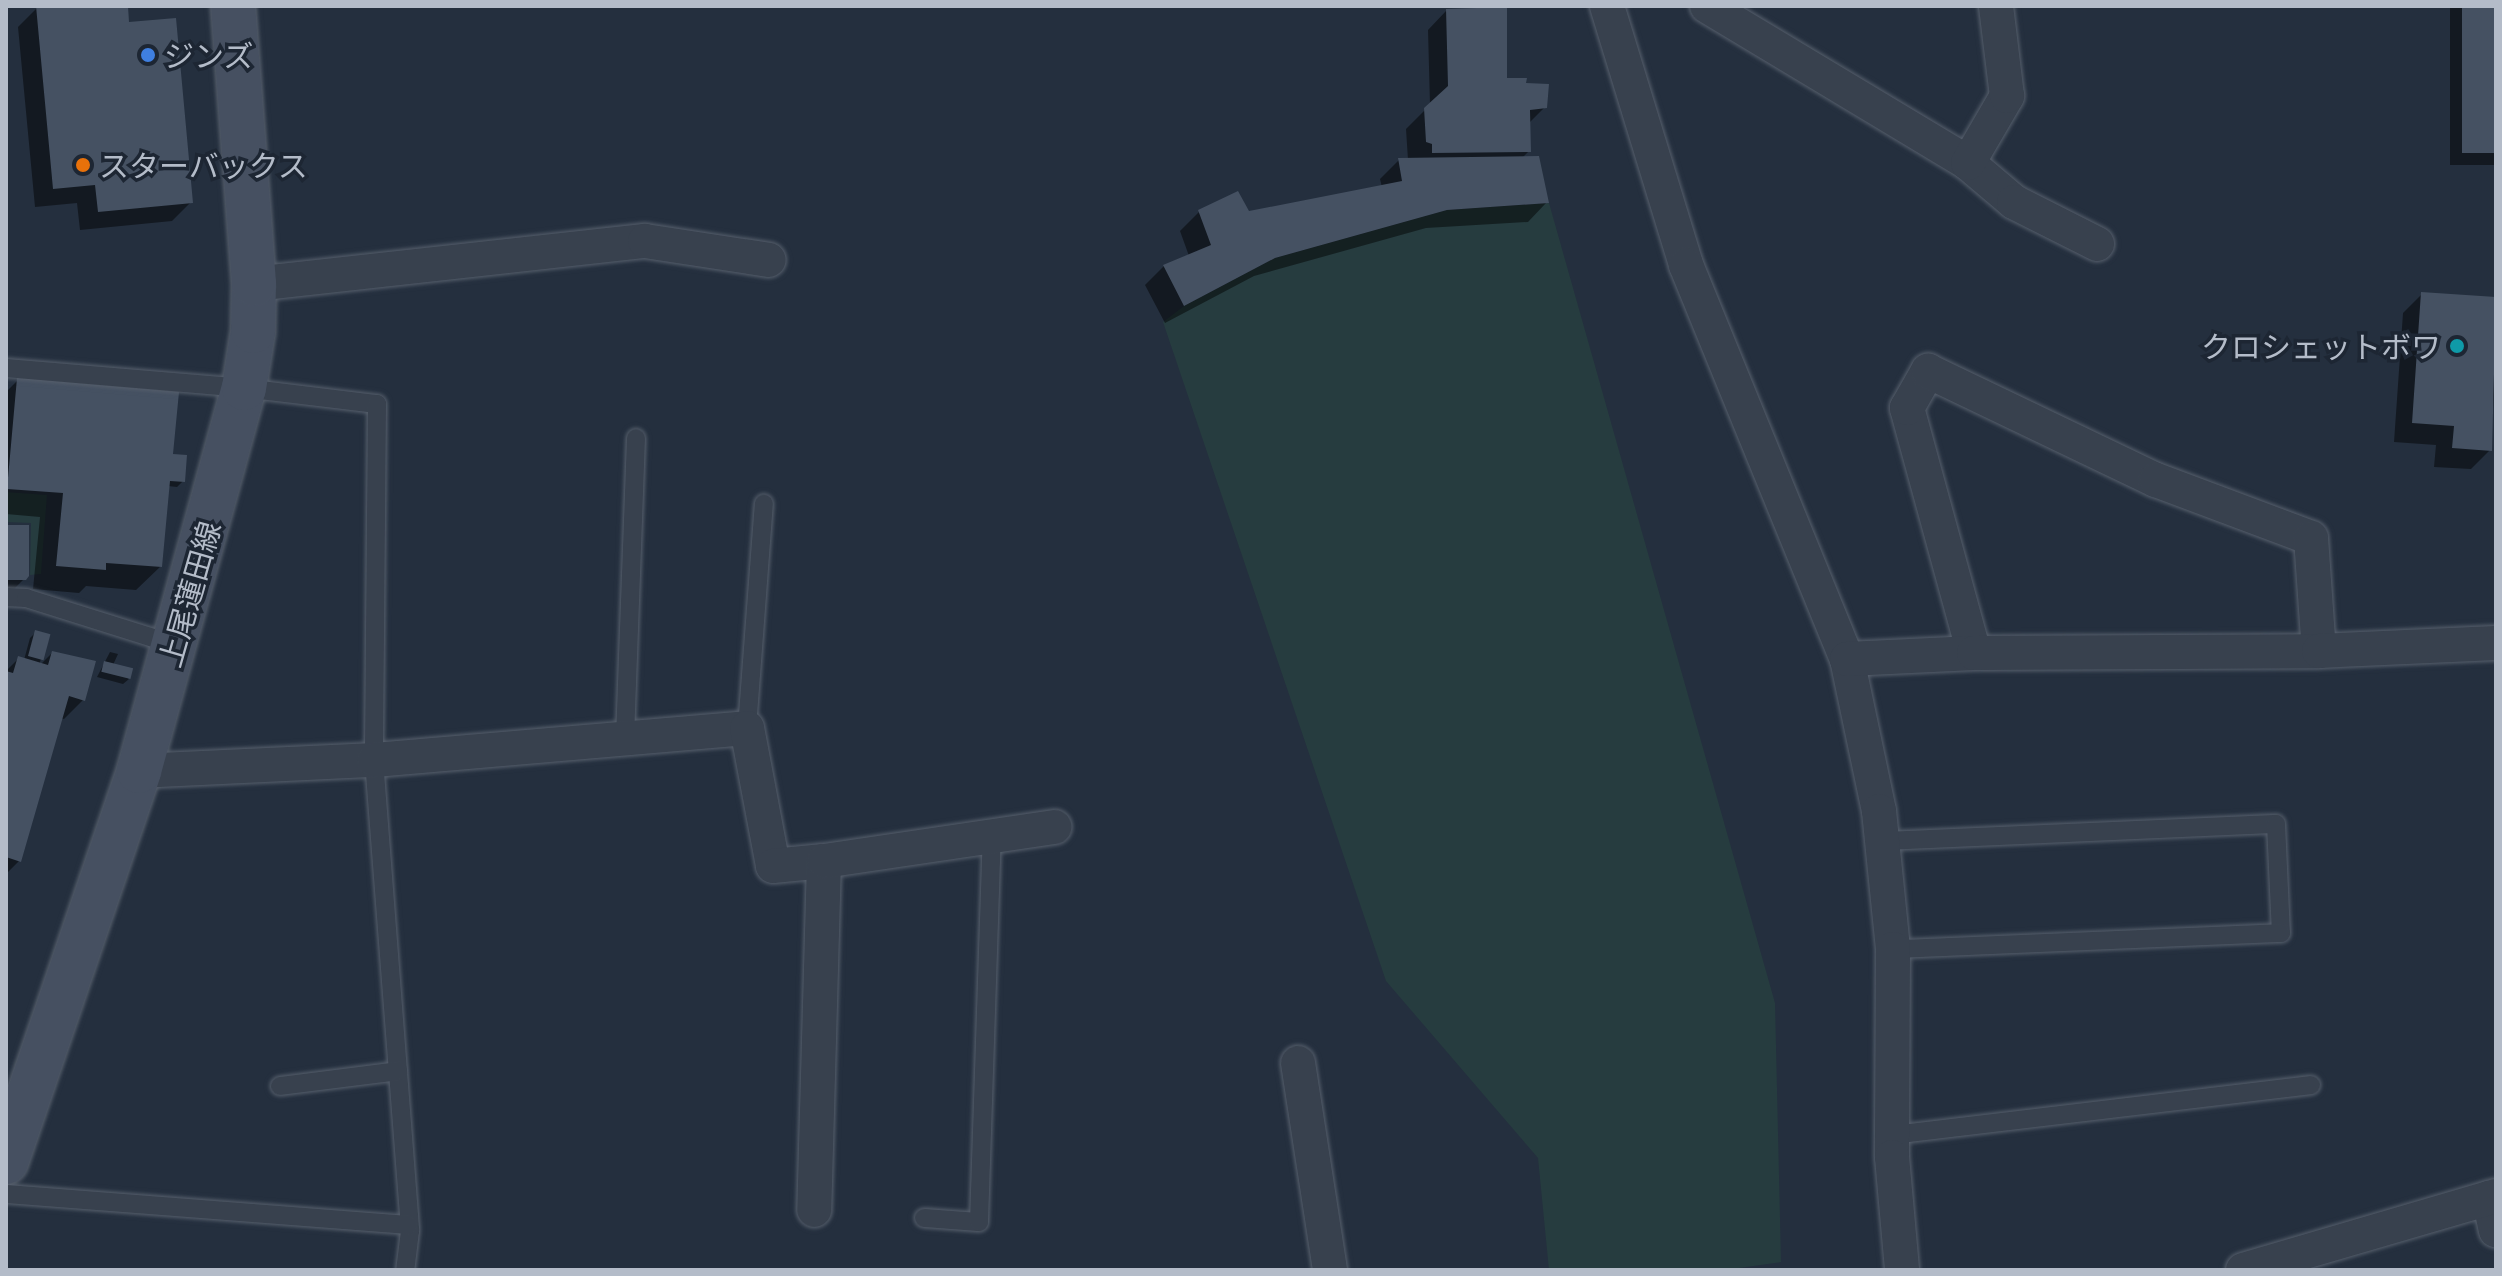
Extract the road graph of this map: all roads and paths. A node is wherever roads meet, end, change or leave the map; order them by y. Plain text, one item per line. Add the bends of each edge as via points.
1 (233, 6) edge
2 (1607, 6) edge
3 (1707, 6) edge
4 (1996, 6) edge
5 (1968, 163) junction
6 (2097, 244) dead end
7 (769, 260) dead end
8 (254, 284) junction
9 (6, 368) edge
10 (244, 388) junction
11 (636, 438) dead end
12 (764, 504) dead end
13 (6, 597) edge
14 (2496, 643) edge
15 (176, 645) junction
16 (2319, 651) junction
17 (1974, 653) junction
18 (1847, 659) junction
19 (747, 728) junction
20 (625, 738) junction
21 (374, 760) junction
22 (139, 771) junction
23 (1055, 827) dead end
24 (992, 836) junction
25 (1882, 841) junction
26 (824, 861) junction
27 (1893, 949) junction
28 (1298, 1063) dead end
29 (398, 1071) junction
30 (2311, 1085) dead end
31 (280, 1086) dead end
32 (1892, 1135) junction
33 (6, 1162) edge
34 (6, 1194) edge
35 (2494, 1208) edge
36 (814, 1210) dead end
37 (924, 1218) dead end
38 (409, 1225) junction
39 (405, 1270) edge
40 (1330, 1270) edge
41 (1902, 1270) edge
42 (2243, 1270) edge

1 - 8 main road, 上尾蓮田線
2 - 18 street via 1686,265
3 - 5 street
4 - 5 street via 2007,96
5 - 6 street via 2014,202
7 - 8 street via 645,241
8 - 10 main road, 上尾蓮田線
9 - 10 lane
10 - 15 main road, 上尾蓮田線
10 - 21 lane via 377,404
11 - 20 lane
12 - 19 lane
13 - 15 lane via 26,598
14 - 16 street
15 - 22 main road, 上尾蓮田線
16 - 17 street
16 - 17 street via 2311,538 2156,480 1928,371 1907,408
17 - 18 street
18 - 25 street
19 - 20 street
19 - 26 street via 773,866
20 - 21 street
21 - 22 street
21 - 29 lane
22 - 33 main road, 上尾蓮田線
23 - 24 street
24 - 26 street
24 - 37 lane via 979,1222
25 - 27 street
25 - 27 lane via 2276,824 2281,933
26 - 36 street
27 - 32 street
28 - 40 street
29 - 31 lane
29 - 38 lane
30 - 32 lane
32 - 41 street
34 - 38 lane
35 - 42 street
38 - 39 lane

